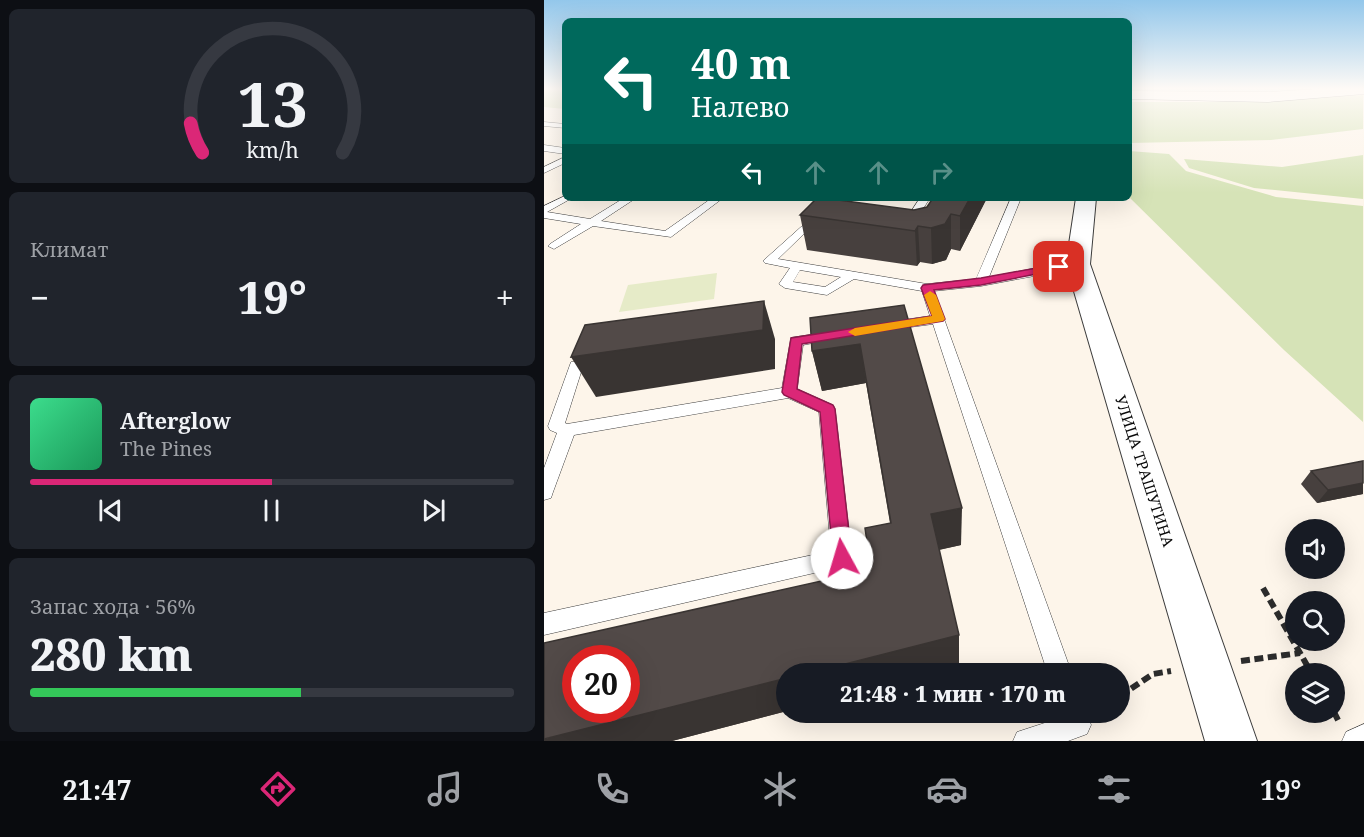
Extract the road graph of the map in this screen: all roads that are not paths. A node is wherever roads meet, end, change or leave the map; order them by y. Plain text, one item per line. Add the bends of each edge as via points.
1 (544, 124) edge
2 (562, 126) edge
3 (544, 148) edge
4 (562, 151) edge
5 (562, 161) edge
6 (544, 170) edge
7 (562, 201) edge
8 (626, 201) edge
9 (714, 201) edge
10 (923, 201) edge
11 (1015, 201) edge
12 (1086, 201) edge
13 (544, 213) edge
14 (591, 223) junction
15 (833, 224) edge
16 (900, 234) edge
17 (554, 246) dead end
18 (1078, 264) junction
19 (797, 266) junction
20 (852, 275) junction
21 (981, 282) junction
22 (927, 288) junction
23 (939, 319) junction
24 (873, 329) edge
25 (840, 334) edge
26 (576, 366) edge
27 (789, 392) junction
28 (567, 430) junction
29 (544, 492) edge
30 (544, 624) edge
31 (1056, 663) edge
32 (1077, 723) edge
33 (1363, 737) edge
34 (1026, 741) edge
35 (1231, 741) edge
36 (1356, 741) edge

1 - 2 lane
3 - 4 lane
5 - 6 lane
7 - 13 lane
8 - 14 lane
9 - 14 lane via 667,235
10 - 16 lane
11 - 21 lane
12 - 18 street, УЛИЦА ТРАШУТИНА
13 - 14 lane
14 - 17 lane
15 - 19 lane via 811,221 769,261
18 - 21 lane
18 - 35 street, УЛИЦА ТРАШУТИНА
19 - 20 lane
19 - 20 lane via 785,284 827,291
20 - 22 lane
21 - 22 lane
22 - 23 lane
23 - 24 lane
23 - 31 lane
25 - 27 lane via 796,341
26 - 28 lane via 556,426
27 - 28 lane
27 - 30 lane via 827,409 842,558
28 - 29 lane
32 - 34 lane
33 - 36 lane

